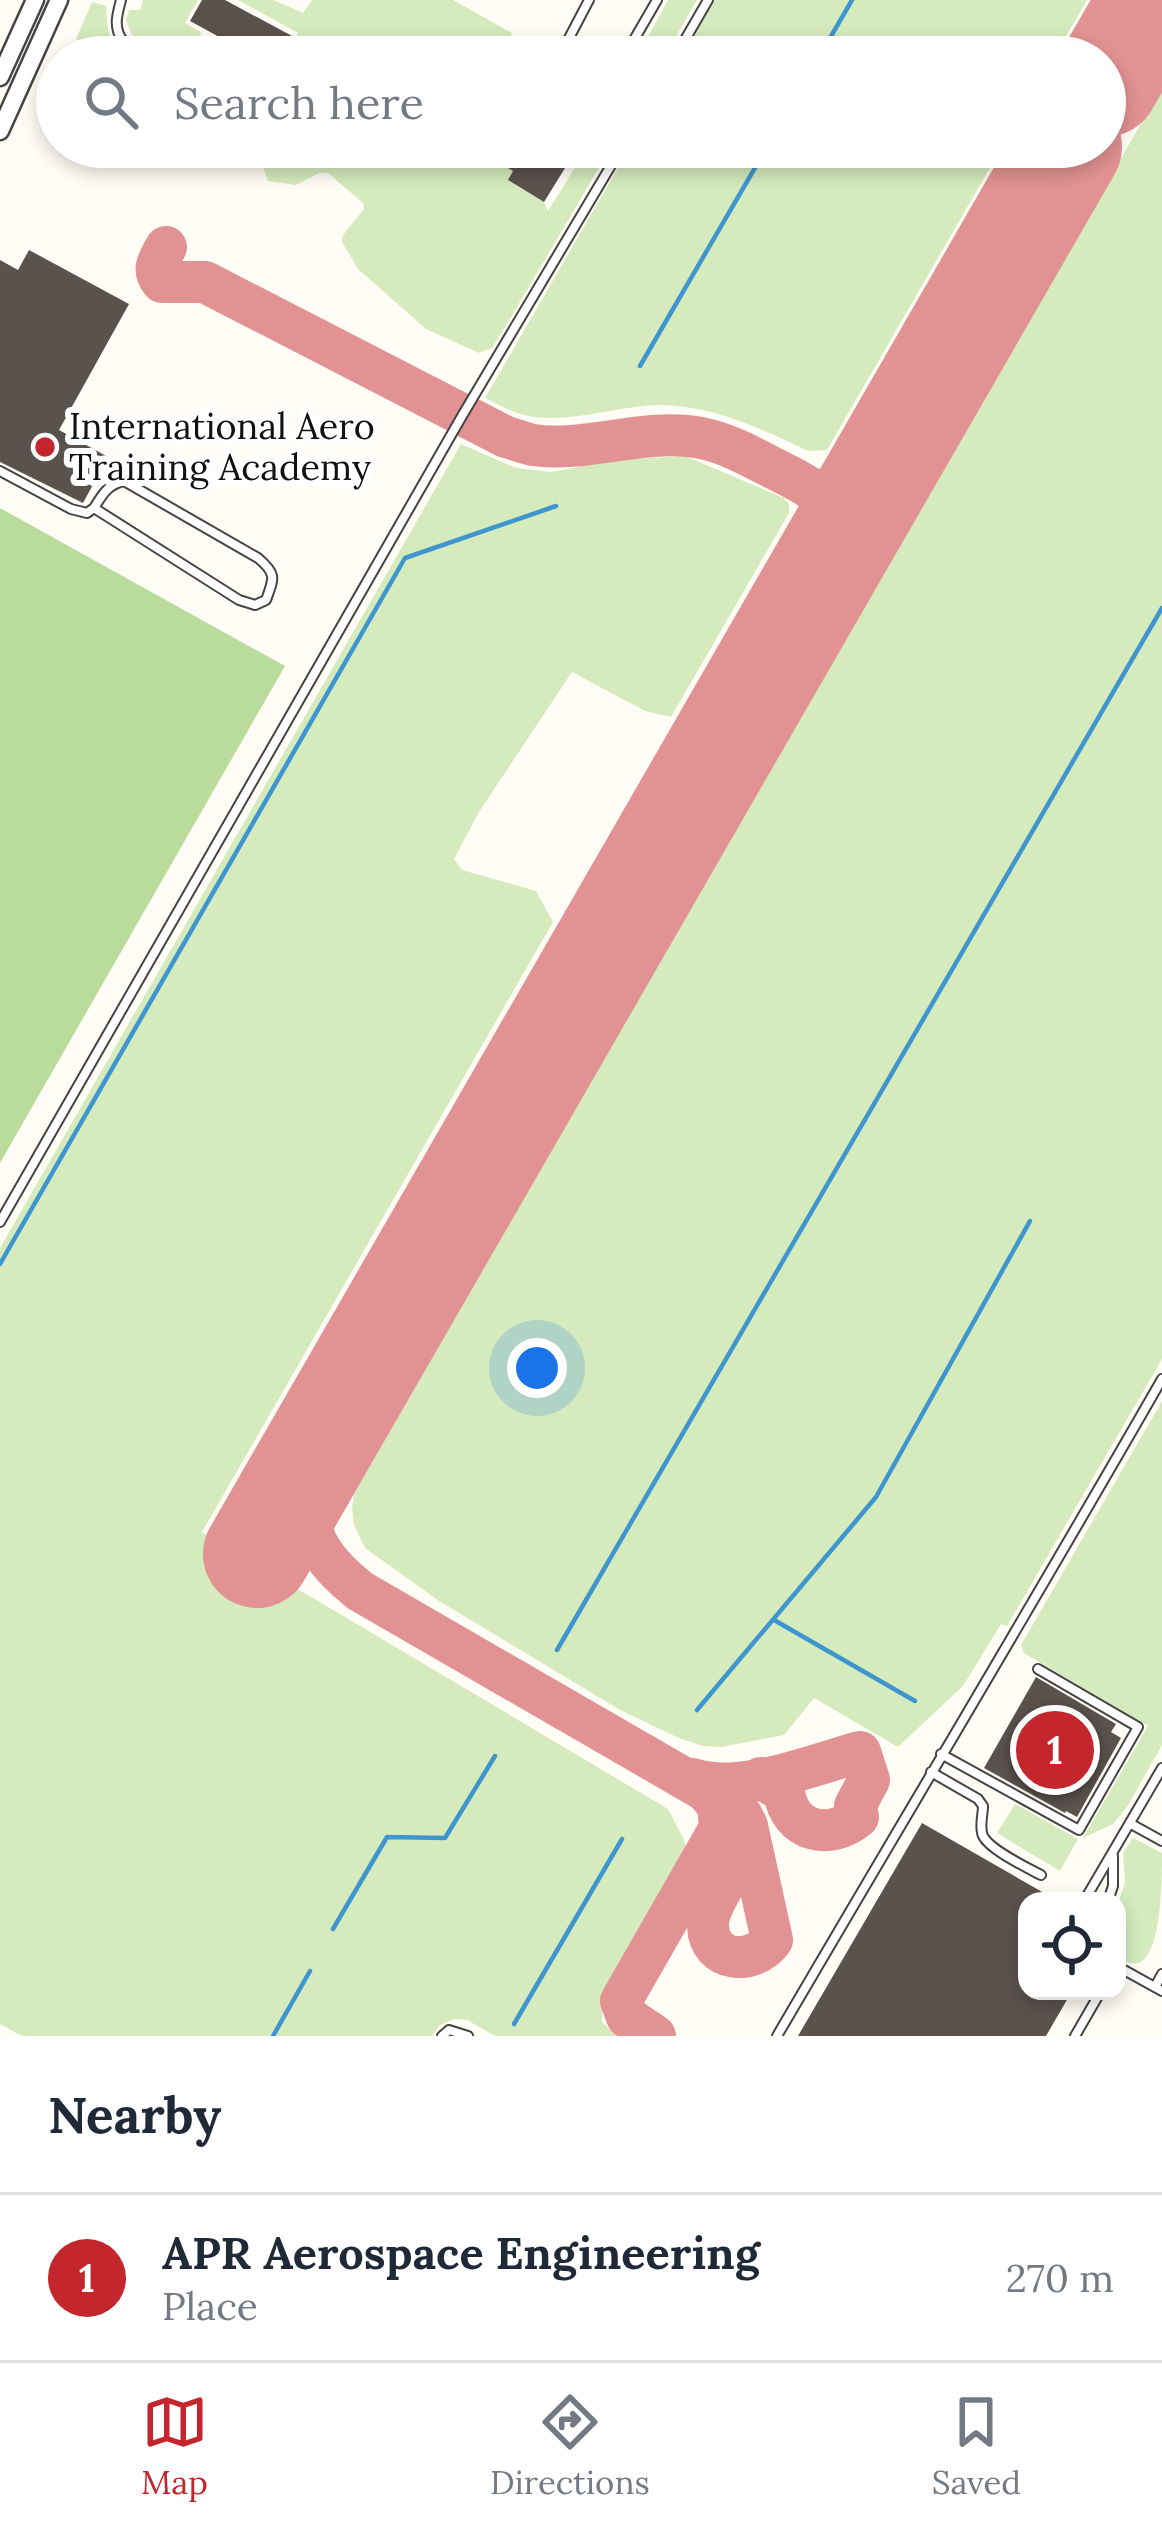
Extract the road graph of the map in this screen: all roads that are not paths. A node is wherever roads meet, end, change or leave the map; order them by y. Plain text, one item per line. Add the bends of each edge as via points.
1 (35, 0) edge
2 (59, 0) edge
3 (121, 0) edge
4 (590, 0) edge
5 (657, 0) edge
6 (708, 0) edge
7 (43, 36) edge
8 (120, 36) edge
9 (570, 36) edge
10 (636, 36) edge
11 (687, 36) edge
12 (36, 51) edge
13 (0, 77) edge
14 (0, 131) edge
15 (610, 168) edge
16 (0, 471) edge
17 (94, 508) junction
18 (0, 1222) edge
19 (1162, 1379) edge
20 (1038, 1669) dead end
21 (941, 1754) junction
22 (1162, 1768) edge
23 (931, 1772) junction
24 (1131, 1824) junction
25 (1162, 1841) edge
26 (1113, 1854) junction
27 (1041, 1875) dead end
28 (1090, 1892) edge
29 (1112, 1892) edge
30 (1126, 1971) edge
31 (1162, 1974) edge
32 (1159, 1989) edge
33 (1096, 2000) edge
34 (442, 2036) edge
35 (468, 2036) edge
36 (777, 2036) edge
37 (1076, 2036) edge

1 - 13 street
2 - 7 street
3 - 8 lane
4 - 9 lane
5 - 10 lane
6 - 11 lane
12 - 14 street
15 - 18 lane
16 - 17 lane via 71,509
17 - 17 lane via 124,482 258,558 274,580 266,600 239,600
19 - 21 lane
20 - 21 lane via 1138,1727 1079,1830
21 - 23 lane
22 - 24 lane
23 - 27 lane via 983,1806 981,1831 992,1846
23 - 36 lane
24 - 25 lane
24 - 26 lane
26 - 28 lane
26 - 29 lane
30 - 32 lane
31 - 32 lane
33 - 37 lane
34 - 35 lane

